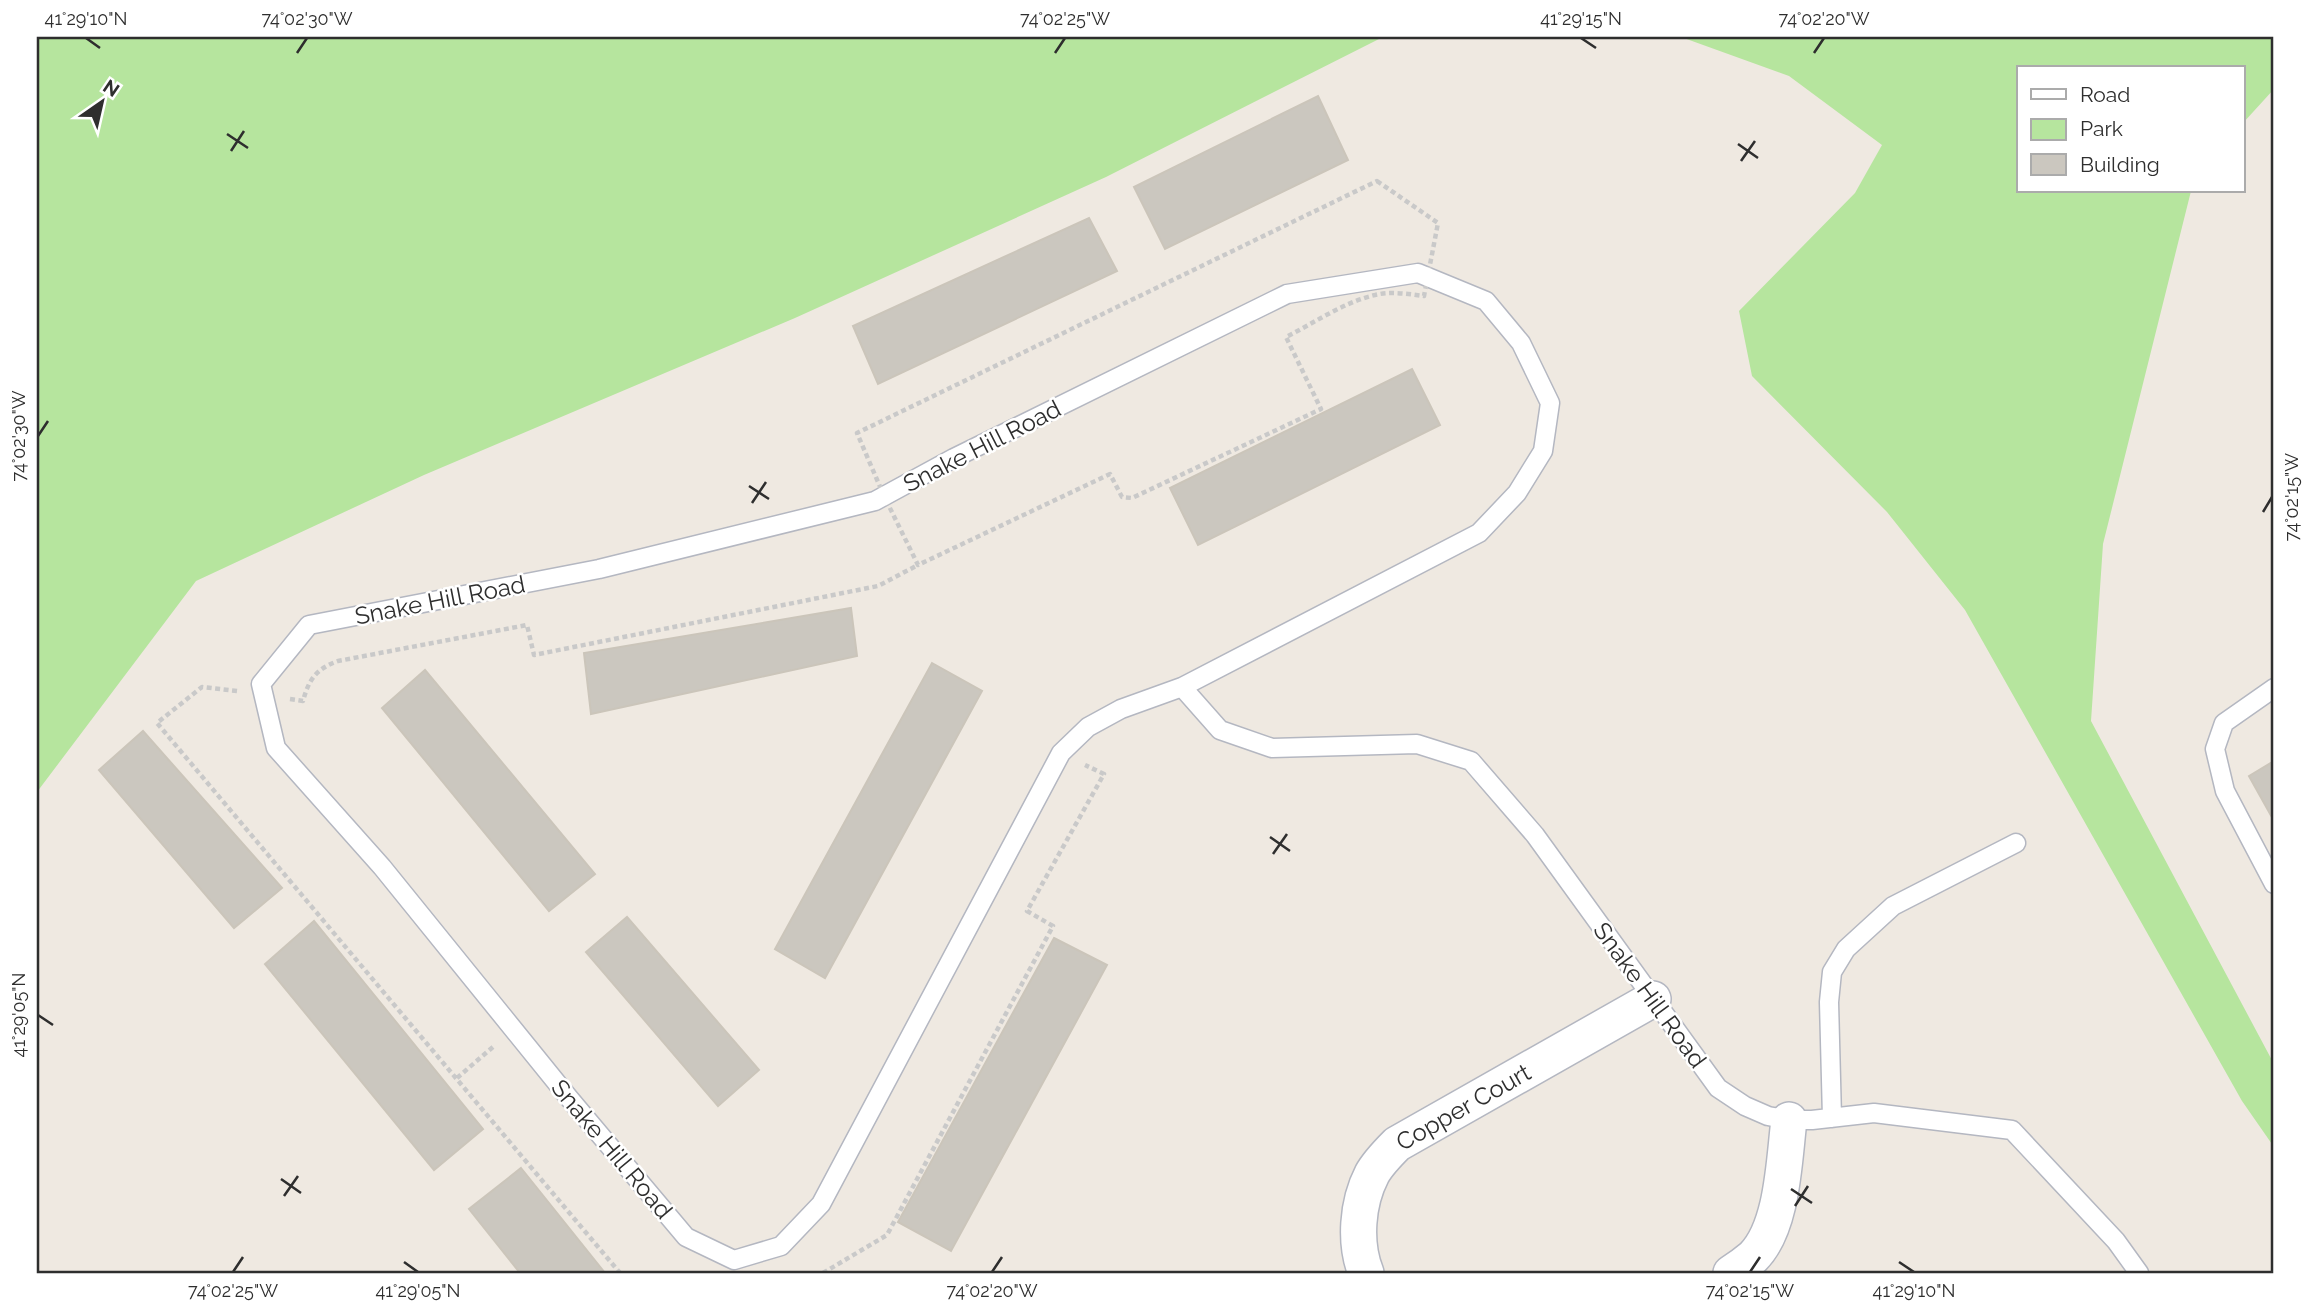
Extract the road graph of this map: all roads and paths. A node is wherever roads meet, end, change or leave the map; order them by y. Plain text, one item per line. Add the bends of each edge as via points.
1 (918, 565) dead end
2 (1182, 687) junction
3 (2274, 688) edge
4 (264, 695) junction
5 (1066, 748) junction
6 (2016, 843) dead end
7 (2274, 884) edge
8 (1653, 999) junction
9 (513, 1029) junction
10 (457, 1078) junction
11 (1832, 1118) junction
12 (1789, 1120) junction
13 (620, 1273) edge
14 (822, 1273) edge
15 (1366, 1273) edge
16 (1731, 1273) edge
17 (2139, 1273) edge

1 - 4 path via 878,586 534,655 527,625 338,661 313,674 303,701
2 - 4 lane, Snake Hill Road via 1479,533 1517,493 1543,451 1550,403 1521,343 1486,301 1419,273 1287,294 875,501 599,569 309,625 261,684
2 - 5 lane, Snake Hill Road via 1121,709 1088,727
2 - 8 lane, Snake Hill Road via 1220,730 1272,748 1417,744 1471,761 1535,835
3 - 7 lane via 2224,723 2215,749 2225,791
4 - 9 lane, Snake Hill Road via 276,748 382,867
4 - 10 path via 202,687 158,723
5 - 9 lane, Snake Hill Road via 821,1204 781,1246 734,1259 686,1237
5 - 14 path via 1104,774 1027,911 1053,926 887,1235
6 - 11 lane via 1893,906 1846,949 1832,972 1829,1002
8 - 12 lane, Snake Hill Road via 1718,1088 1745,1106
8 - 15 street, Copper Court via 1397,1144 1373,1172 1364,1191 1359,1250
9 - 10 path
10 - 13 path
11 - 12 lane, Snake Hill Road
11 - 17 lane, Snake Hill Road via 1874,1113 2012,1130 2116,1241
12 - 16 street via 1771,1227 1755,1255

